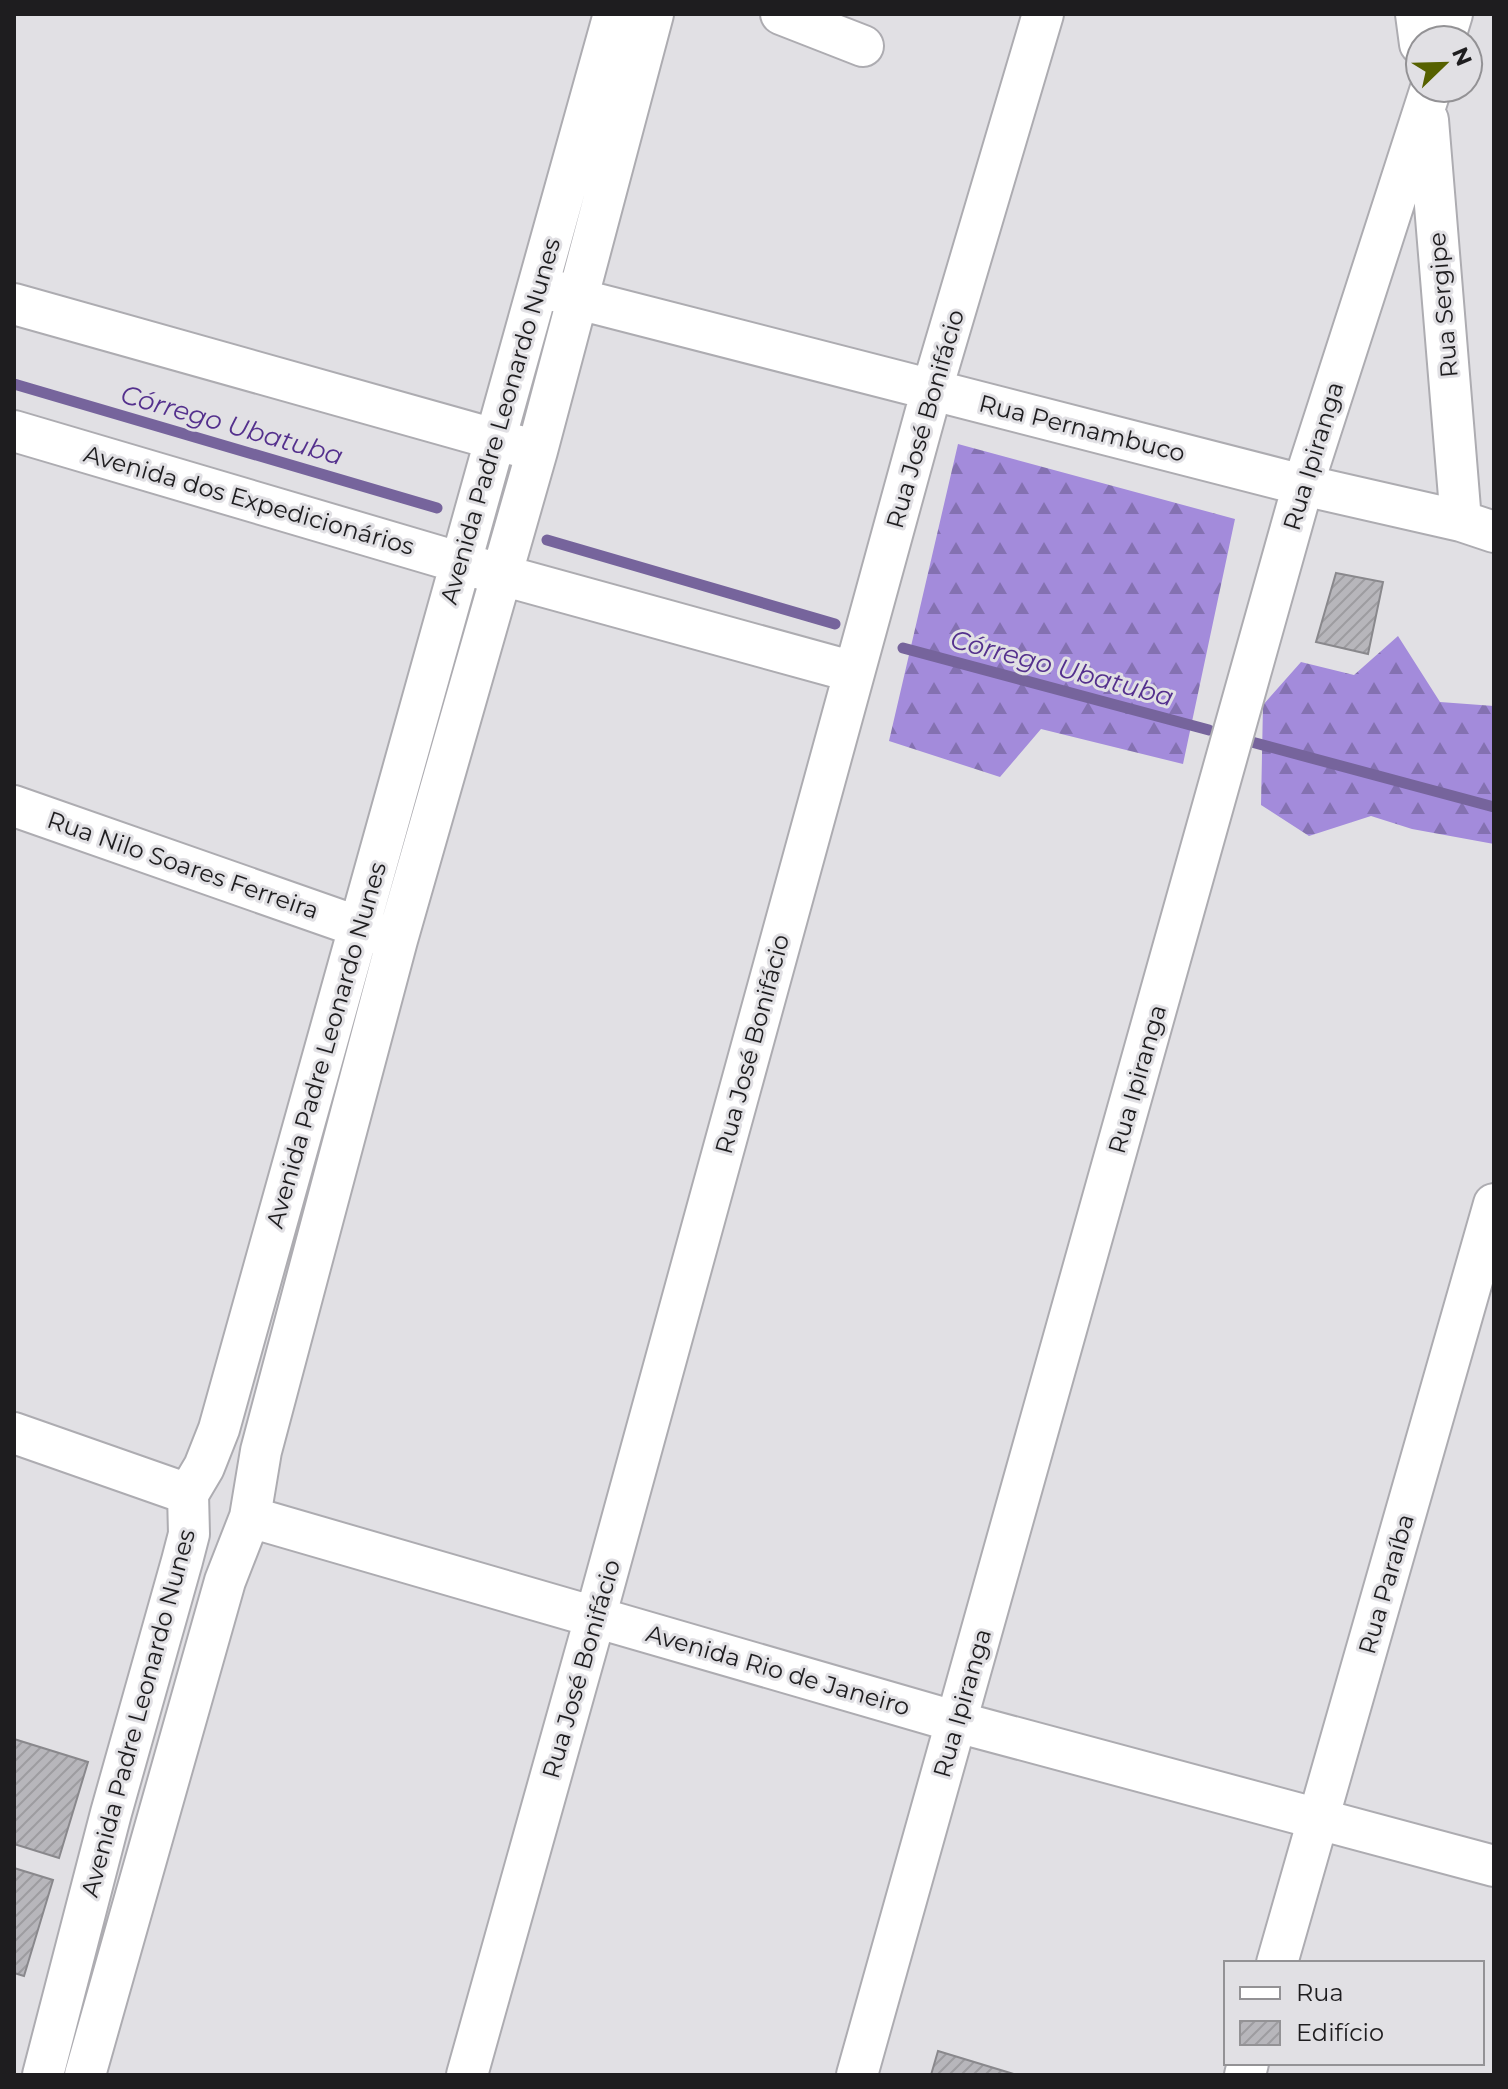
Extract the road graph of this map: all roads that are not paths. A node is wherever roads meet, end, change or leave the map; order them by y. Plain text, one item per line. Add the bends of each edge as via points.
1 (781, 14) edge
2 (1043, 14) edge
3 (628, 17) edge
4 (863, 46) dead end
5 (1424, 104) edge
6 (1428, 104) edge
7 (539, 284) junction
8 (578, 299) junction
9 (14, 304) edge
10 (932, 389) junction
11 (14, 431) edge
12 (495, 439) junction
13 (537, 451) junction
14 (1303, 485) junction
15 (1478, 527) edge
16 (461, 562) junction
17 (502, 575) junction
18 (854, 672) junction
19 (14, 806) edge
20 (359, 927) junction
21 (397, 940) junction
22 (1494, 1204) edge
23 (14, 1433) edge
24 (188, 1494) junction
25 (250, 1517) junction
26 (595, 1618) junction
27 (957, 1722) junction
28 (1319, 1820) junction
29 (1494, 1866) edge
30 (1278, 1961) edge
31 (53, 2070) edge
32 (467, 2075) edge
33 (857, 2075) edge

1 - 4 street
2 - 10 street, Rua José Bonifácio
3 - 7 street, Avenida Padre Leonardo Nunes
3 - 8 street, Avenida Padre Leonardo Nunes
5 - 14 street, Rua Ipiranga
6 - 15 street, Rua Sergipe
7 - 8 street, Rua Pernambuco
7 - 12 street, Avenida Padre Leonardo Nunes
8 - 10 street, Rua Pernambuco
8 - 13 street, Avenida Padre Leonardo Nunes
9 - 12 street
10 - 14 street, Rua Pernambuco
10 - 18 street, Rua José Bonifácio
11 - 16 street, Avenida dos Expedicionários
12 - 13 street
12 - 16 street, Avenida Padre Leonardo Nunes
13 - 17 street, Avenida Padre Leonardo Nunes
14 - 15 street, Rua Pernambuco
14 - 27 street, Rua Ipiranga
16 - 17 street, Avenida dos Expedicionários
16 - 20 street, Avenida Padre Leonardo Nunes
17 - 18 street, Avenida dos Expedicionários
17 - 21 street, Avenida Padre Leonardo Nunes
18 - 26 street, Rua José Bonifácio
19 - 20 street, Rua Nilo Soares Ferreira
20 - 21 street, Rua Nilo Soares Ferreira
20 - 24 street, Avenida Padre Leonardo Nunes via 219,1429
21 - 25 street, Avenida Padre Leonardo Nunes via 261,1451
22 - 28 street, Rua Paraíba
23 - 24 street
24 - 25 street via 211,1482 228,1482 242,1496
24 - 31 street, Avenida Padre Leonardo Nunes via 189,1534 111,1813
25 - 26 street, Avenida Rio de Janeiro
25 - 31 street, Avenida Padre Leonardo Nunes
26 - 27 street, Avenida Rio de Janeiro
26 - 32 street, Rua José Bonifácio
27 - 28 street, Avenida Rio de Janeiro
27 - 33 street, Rua Ipiranga
28 - 29 street, Avenida Rio de Janeiro
28 - 30 street, Rua Paraíba

